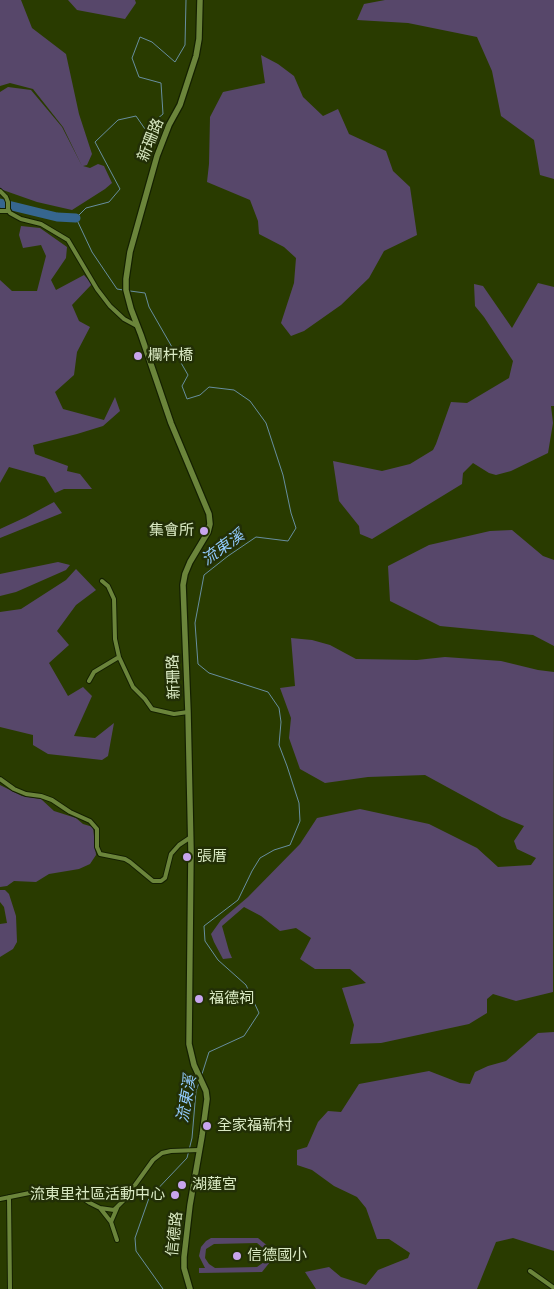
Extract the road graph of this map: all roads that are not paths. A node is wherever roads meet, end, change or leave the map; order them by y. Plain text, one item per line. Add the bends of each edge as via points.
1 (200, 0) edge
2 (0, 191) edge
3 (0, 211) edge
4 (8, 211) junction
5 (137, 326) junction
6 (102, 581) dead end
7 (119, 657) junction
8 (89, 680) dead end
9 (188, 712) junction
10 (0, 779) edge
11 (191, 837) junction
12 (206, 1091) joint
13 (197, 1150) junction
14 (9, 1197) junction
15 (0, 1199) edge
16 (100, 1208) junction
17 (117, 1208) junction
18 (111, 1222) junction
19 (117, 1240) dead end
20 (530, 1272) dead end
21 (554, 1288) edge
22 (10, 1289) edge
23 (190, 1289) edge

1 - 5 street, 新珊路 via 196,56 180,105 157,156 130,252 126,290
2 - 4 street via 6,197
3 - 4 street
4 - 5 street via 21,219 41,224 68,240 110,306 124,320
5 - 9 street, 新珊路 via 171,423 210,514 208,532 190,562 182,586
6 - 7 street via 114,599
7 - 8 street via 94,672
7 - 9 street via 133,686 152,709 174,714
9 - 11 street, 新珊路
10 - 11 street via 26,794 52,800 90,821 97,829 100,854 130,862 153,881 165,878 171,854
11 - 12 street, 新珊路 via 189,1044
12 - 13 street, 信德路
13 - 17 street via 162,1152
13 - 23 street, 信德路 via 184,1257
14 - 15 street
14 - 16 street via 54,1188 74,1192
14 - 22 street
16 - 17 street
16 - 18 street
17 - 18 street
18 - 19 street
20 - 21 street

